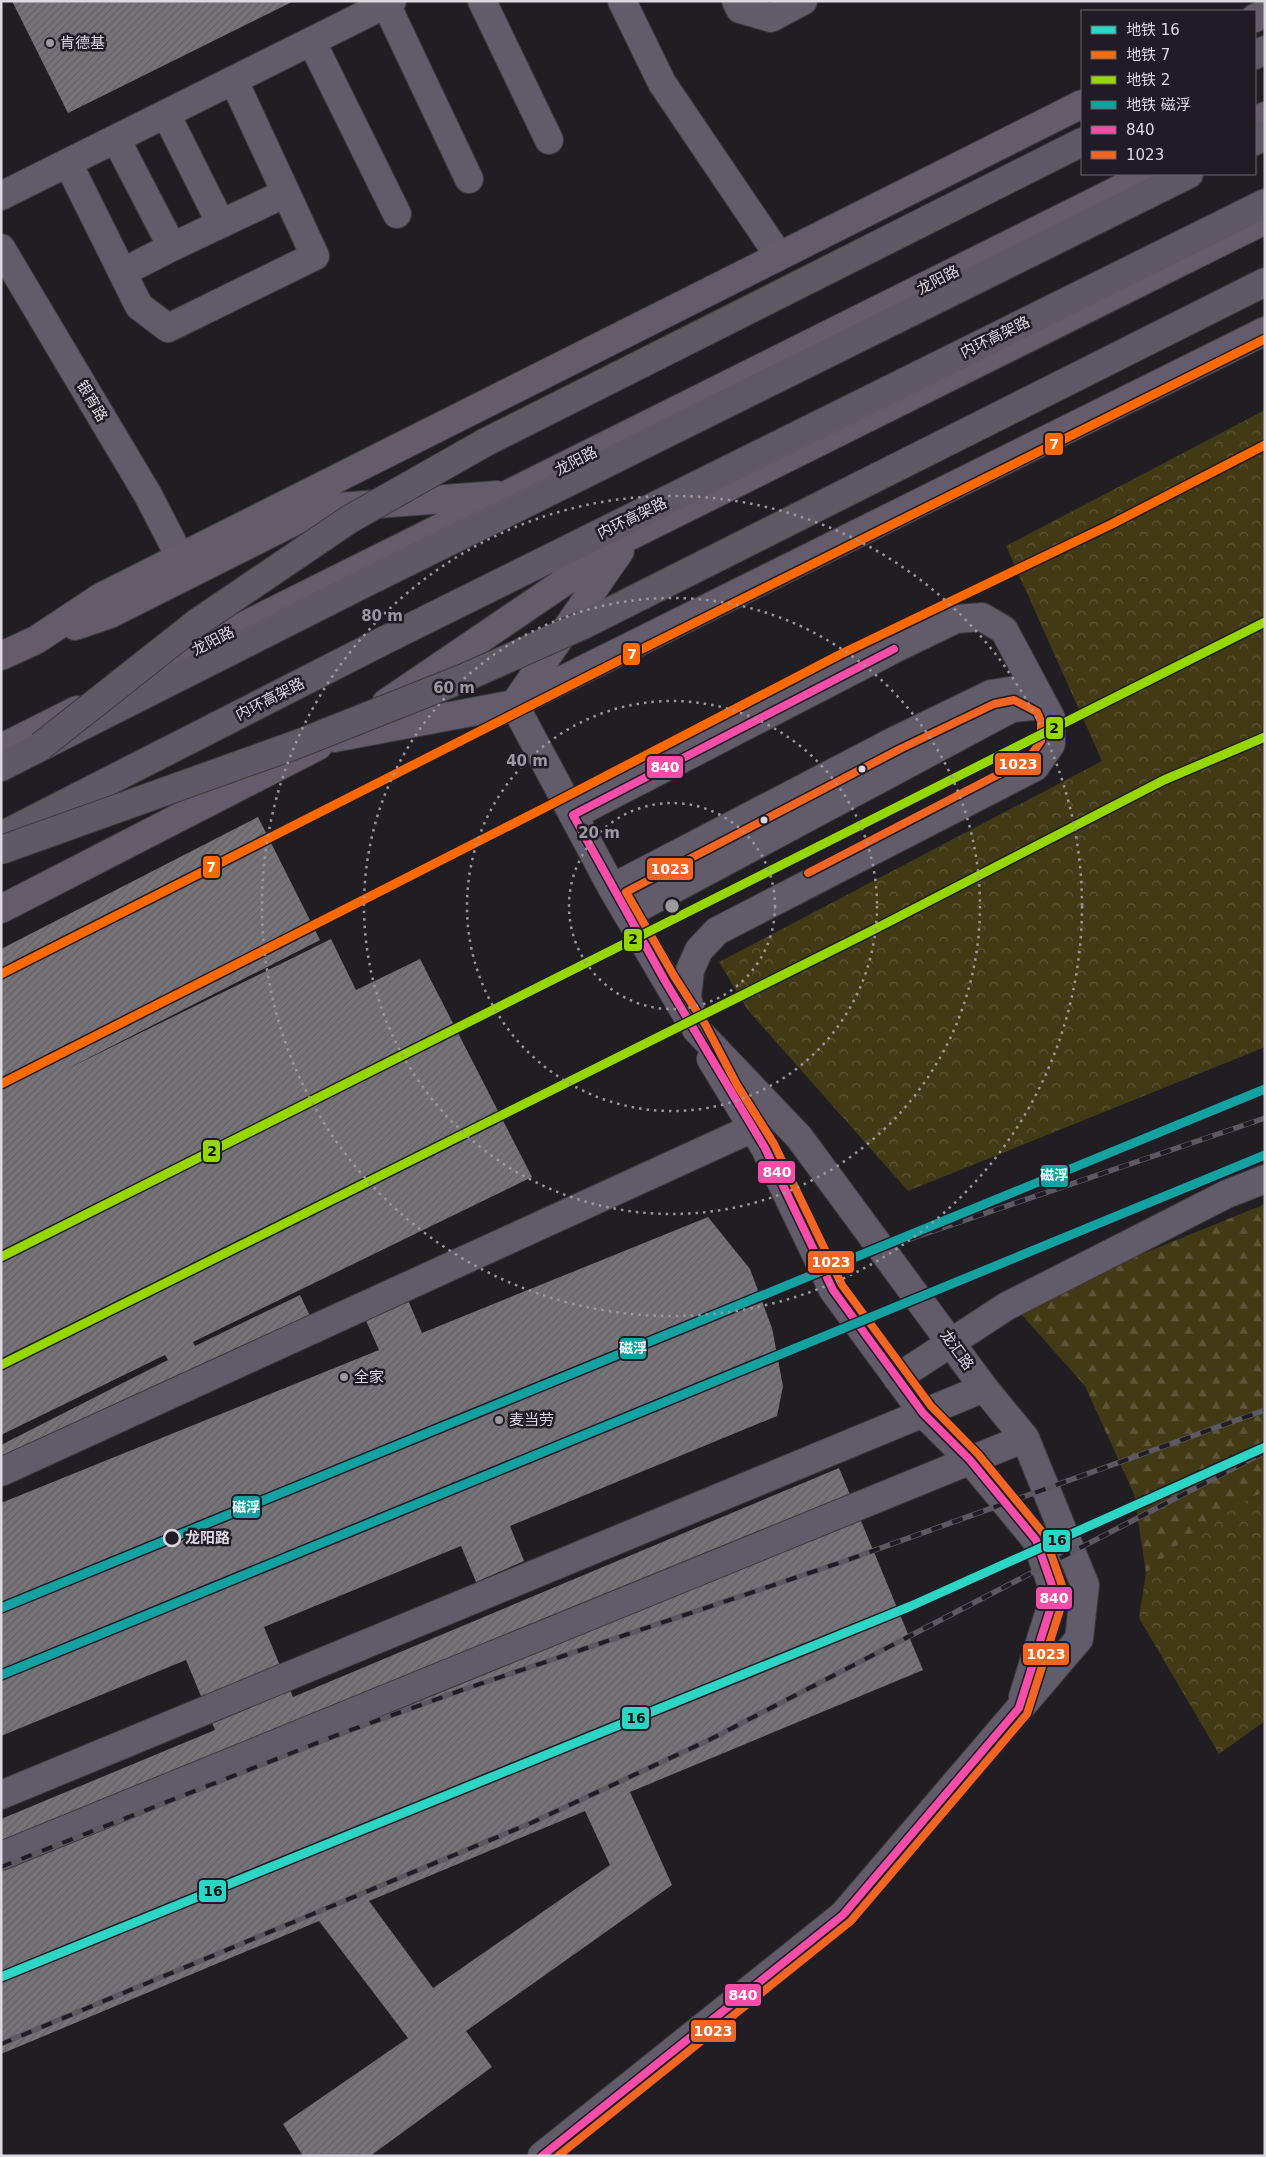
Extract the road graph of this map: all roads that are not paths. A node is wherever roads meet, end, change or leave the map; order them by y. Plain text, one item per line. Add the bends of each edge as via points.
1 (482, 1) edge
2 (622, 1) edge
3 (736, 1) edge
4 (803, 1) edge
5 (389, 3) edge
6 (312, 42) junction
7 (234, 81) junction
8 (1081, 105) edge
9 (166, 114) junction
10 (116, 139) junction
11 (549, 140) dead end
12 (1081, 143) edge
13 (68, 163) junction
14 (1148, 175) edge
15 (1187, 175) edge
16 (469, 179) dead end
17 (286, 193) junction
18 (1, 196) edge
19 (1265, 203) edge
20 (397, 214) dead end
21 (1265, 220) edge
22 (221, 224) junction
23 (172, 247) junction
24 (1, 248) edge
25 (779, 256) junction
26 (123, 272) junction
27 (1265, 282) edge
28 (1265, 331) edge
29 (511, 494) junction
30 (630, 536) junction
31 (180, 557) junction
32 (36, 640) junction
33 (1, 656) edge
34 (514, 704) junction
35 (1044, 705) junction
36 (334, 738) junction
37 (41, 746) junction
38 (1, 748) edge
39 (1, 767) edge
40 (573, 815) junction
41 (1, 836) edge
42 (1, 849) edge
43 (612, 888) junction
44 (1, 909) edge
45 (627, 914) junction
46 (696, 1029) junction
47 (753, 1128) junction
48 (1265, 1179) edge
49 (952, 1342) junction
50 (896, 1378) junction
51 (984, 1388) junction
52 (923, 1413) junction
53 (1025, 1438) junction
54 (970, 1460) junction
55 (1, 1472) edge
56 (1019, 1708) junction
57 (1, 1794) edge
58 (1, 1856) edge
59 (542, 2156) edge

1 - 11 street
2 - 25 street via 662,83
3 - 4 street via 740,9 771,18
5 - 6 street
5 - 16 street
6 - 7 street
6 - 20 street
7 - 9 street
7 - 17 street
8 - 25 main road
9 - 10 street
9 - 22 street
10 - 13 street
10 - 23 street
12 - 37 highway, bridge via 486,442 350,519 198,622
13 - 18 street
13 - 26 street
14 - 29 main road, 龙阳路
15 - 37 highway, bridge
17 - 22 street
17 - 26 street via 315,256 168,328 139,306
19 - 41 highway, 内环高架路 via 394,636
21 - 30 main road
22 - 23 street
23 - 26 street
24 - 31 street, 银宵路 via 148,495
25 - 31 main road
27 - 42 highway, bridge via 592,620 464,678 295,745
28 - 34 main road
29 - 32 main road via 325,508 110,614
29 - 38 main road, 龙阳路
30 - 34 main road
30 - 36 main road
30 - 42 main road via 466,610
31 - 32 main road via 100,596
32 - 33 main road
34 - 36 main road
34 - 40 street, 龙汇路
35 - 40 street via 1004,630 982,617 956,619
35 - 43 street via 1016,690 991,694
35 - 45 street via 1012,708
35 - 46 street via 1051,718 1051,744 1035,768 717,931 699,950 690,970 687,998
36 - 44 main road
37 - 39 highway
40 - 43 street, 龙汇路
43 - 45 street, 龙汇路
45 - 46 street, 龙汇路
46 - 47 street, 龙汇路 via 728,1090
46 - 49 street, 龙汇路 via 799,1136
47 - 50 street, 龙汇路 via 833,1290
47 - 55 street
48 - 49 street via 1227,1194 1007,1306
49 - 50 street
49 - 51 street, 龙汇路
50 - 52 street, 龙汇路
51 - 52 street
51 - 53 street, 龙汇路
52 - 54 street, 龙汇路
52 - 57 street
53 - 54 street
53 - 56 street, 龙汇路 via 1085,1585 1079,1639
54 - 56 street, 龙汇路 via 1036,1540 1055,1594
54 - 58 street
56 - 59 street, 龙汇路 via 843,1915

